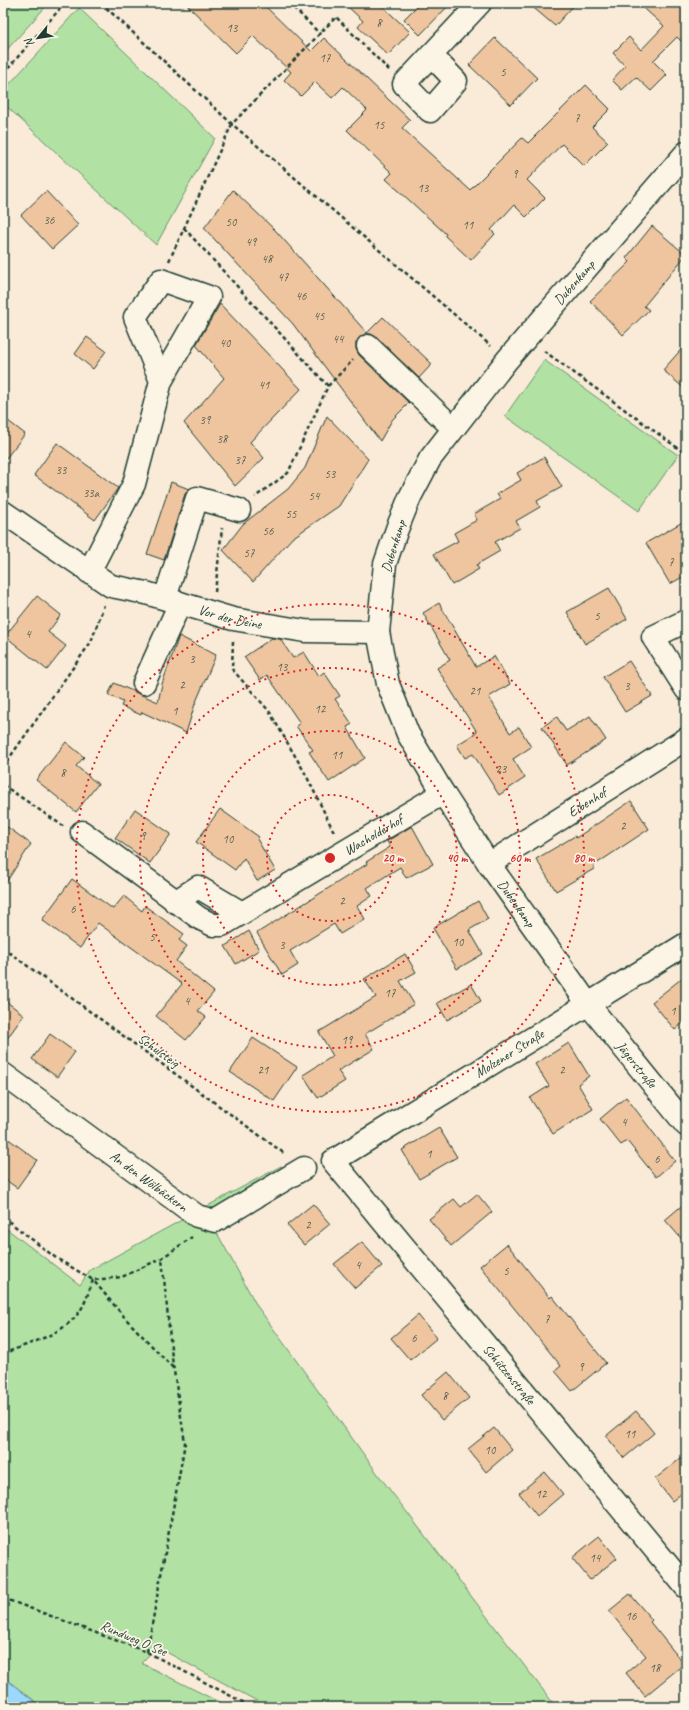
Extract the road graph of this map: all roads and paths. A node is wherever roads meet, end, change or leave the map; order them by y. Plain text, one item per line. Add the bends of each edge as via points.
1 (65, 3) edge
2 (101, 3) edge
3 (289, 3) edge
4 (480, 3) edge
5 (320, 34) junction
6 (431, 55) junction
7 (3, 74) edge
8 (404, 84) junction
9 (232, 124) junction
10 (686, 152) edge
11 (184, 228) junction
12 (161, 280) junction
13 (526, 338) junction
14 (368, 346) joint
15 (507, 360) junction
16 (161, 381) junction
17 (328, 386) junction
18 (453, 428) junction
19 (686, 454) edge
20 (238, 510) junction
21 (3, 512) edge
22 (89, 572) junction
23 (111, 586) junction
24 (173, 601) junction
25 (223, 616) junction
26 (686, 621) edge
27 (378, 632) junction
28 (144, 683) dead end
29 (686, 689) edge
30 (686, 739) edge
31 (3, 767) edge
32 (3, 785) edge
33 (443, 793) junction
34 (82, 832) joint
35 (344, 852) junction
36 (489, 864) junction
37 (686, 944) edge
38 (3, 948) edge
39 (588, 1004) junction
40 (3, 1074) edge
41 (686, 1125) edge
42 (333, 1161) joint
43 (304, 1168) joint
44 (3, 1217) edge
45 (215, 1221) junction
46 (162, 1258) junction
47 (93, 1280) junction
48 (3, 1354) edge
49 (174, 1369) junction
50 (686, 1588) edge
51 (3, 1598) edge
52 (147, 1652) junction
53 (252, 1707) edge

1 - 7 path
2 - 9 path
3 - 5 path
4 - 6 street
5 - 8 path via 336,17
5 - 9 path
6 - 8 street
6 - 8 street via 456,81 430,111
9 - 11 path
9 - 15 path
10 - 13 street, Dubenkamp
11 - 12 path
11 - 17 path
12 - 16 street via 135,317
12 - 16 street via 209,297
13 - 15 street, Dubenkamp
13 - 19 path
14 - 17 path
14 - 18 street
15 - 18 street, Dubenkamp
16 - 22 street via 134,484
17 - 20 path via 288,473
18 - 27 street, Dubenkamp via 430,459 397,529 385,564
20 - 24 street via 197,498
20 - 25 path via 223,521
21 - 22 street, Vor der Deine
22 - 23 street, Vor der Deine
23 - 24 street, Vor der Deine
23 - 31 path via 91,642
24 - 25 street, Vor der Deine
24 - 28 street
25 - 27 street, Vor der Deine via 306,631
25 - 35 path via 232,669 269,711 306,772
26 - 29 street via 653,637
27 - 33 street, Dubenkamp via 388,684 408,734
30 - 36 street, Eibenhof
32 - 34 path via 70,830
33 - 35 street, Wacholderhof
33 - 36 street, Dubenkamp
34 - 35 street, Wacholderhof via 175,902 198,887 242,913
36 - 39 street, Dubenkamp
37 - 39 street, Molzener Straße
38 - 43 path, Schulsteig
39 - 41 street, Jägerstraße
39 - 42 street, Molzener Straße
40 - 45 street, An den Wölbäckern via 198,1216
42 - 50 street, Schützenstraße
43 - 45 street
44 - 47 path via 56,1258
45 - 46 path
46 - 47 path via 122,1277
46 - 49 path
47 - 48 path via 83,1306 70,1322 58,1331
47 - 49 path
49 - 52 path via 185,1443
51 - 52 path, Rundweg O See
52 - 53 path, Rundweg O See

